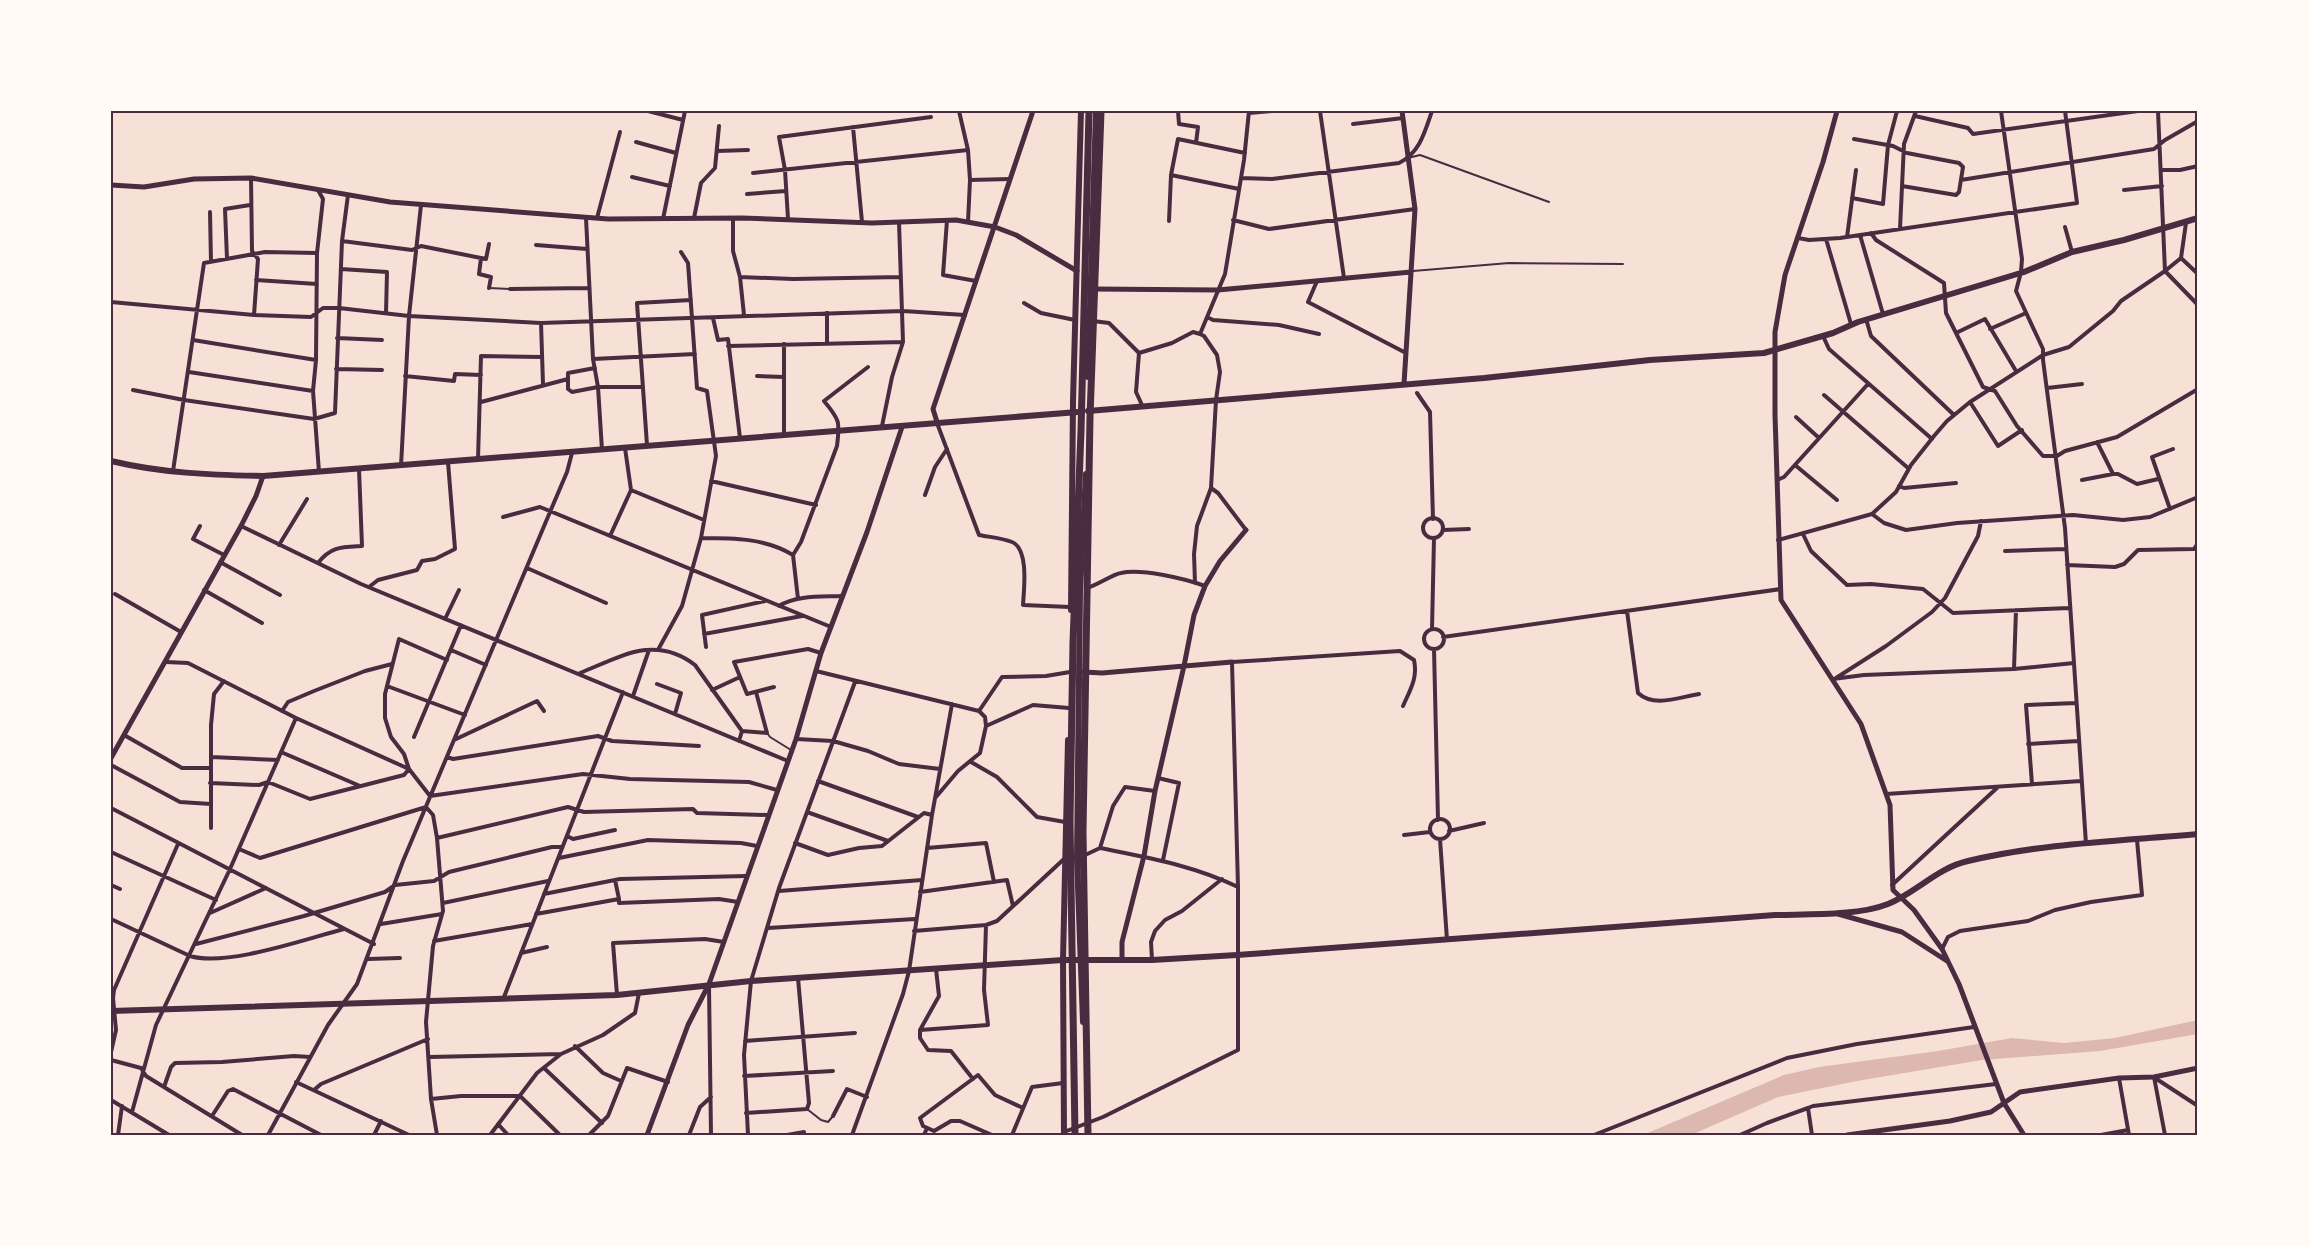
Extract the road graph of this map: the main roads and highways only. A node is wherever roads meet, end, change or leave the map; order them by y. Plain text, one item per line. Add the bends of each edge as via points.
1 (1081, 111) edge
2 (1089, 111) edge
3 (1096, 111) edge
4 (1101, 111) edge
5 (2198, 219) edge
6 (1073, 376) junction
7 (1088, 376) junction
8 (1087, 411) junction
9 (1073, 412) junction
10 (111, 461) edge
11 (2198, 834) edge
12 (1079, 919) junction
13 (1063, 921) junction
14 (1080, 959) junction
15 (1063, 960) junction
16 (112, 1011) edge
17 (1064, 1134) edge
18 (1076, 1135) edge
19 (1087, 1135) edge

1 - 6 main road
2 - 18 highway via 1070,821
3 - 7 main road
4 - 19 highway via 1090,429 1083,832
5 - 8 main road via 2072,252 2021,272 1775,350
6 - 7 main road via 1081,380
6 - 9 main road
7 - 8 main road
8 - 9 main road
8 - 12 main road via 1080,590
9 - 10 main road via 263,477 173,472
9 - 13 main road via 1071,672
11 - 14 main road via 2086,844 1965,862 1876,908 1837,913 1237,955
12 - 13 main road via 1071,924
12 - 14 main road
13 - 15 main road
14 - 15 main road
14 - 19 main road
15 - 16 main road via 709,984 616,995
15 - 17 main road

